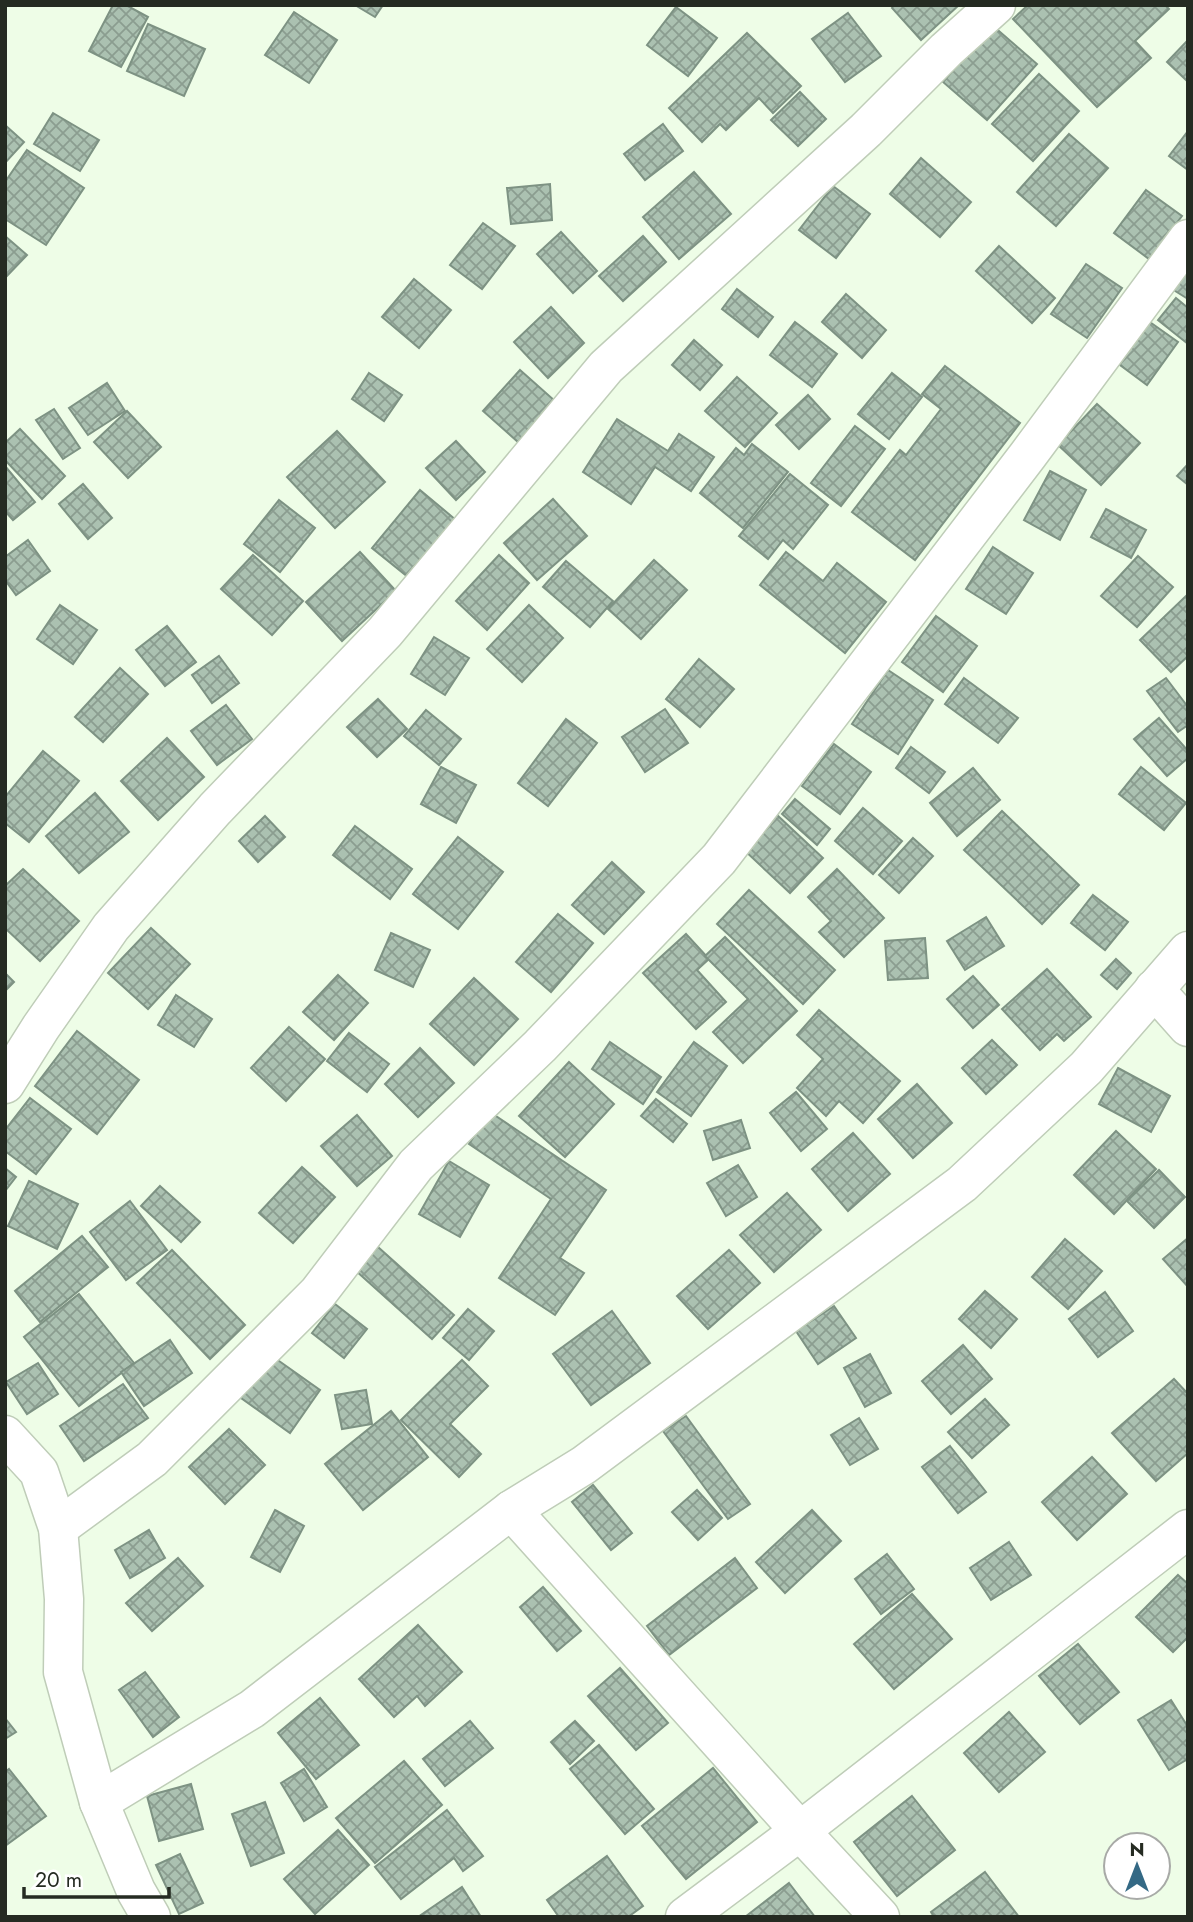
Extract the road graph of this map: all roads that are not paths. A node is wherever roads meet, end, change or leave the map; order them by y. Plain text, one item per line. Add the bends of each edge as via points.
1 (996, 5) edge
2 (1188, 239) edge
3 (1188, 951) edge
4 (1154, 989) junction
5 (1188, 1027) edge
6 (5, 1084) edge
7 (5, 1435) edge
8 (511, 1510) junction
9 (58, 1528) junction
10 (1188, 1529) edge
11 (99, 1801) junction
12 (800, 1831) junction
13 (151, 1917) edge
14 (685, 1917) edge
15 (880, 1917) edge

1 - 6 street via 606,367 385,632 215,809 111,927
2 - 9 street via 719,859 540,1046 416,1165 318,1293 152,1459
3 - 4 street
4 - 5 street
4 - 8 street via 1086,1068 962,1184 584,1465
7 - 9 street via 39,1472
8 - 11 street via 252,1709
8 - 12 street
9 - 11 street via 64,1599 63,1672
10 - 12 street
11 - 13 street
12 - 14 street
12 - 15 street

